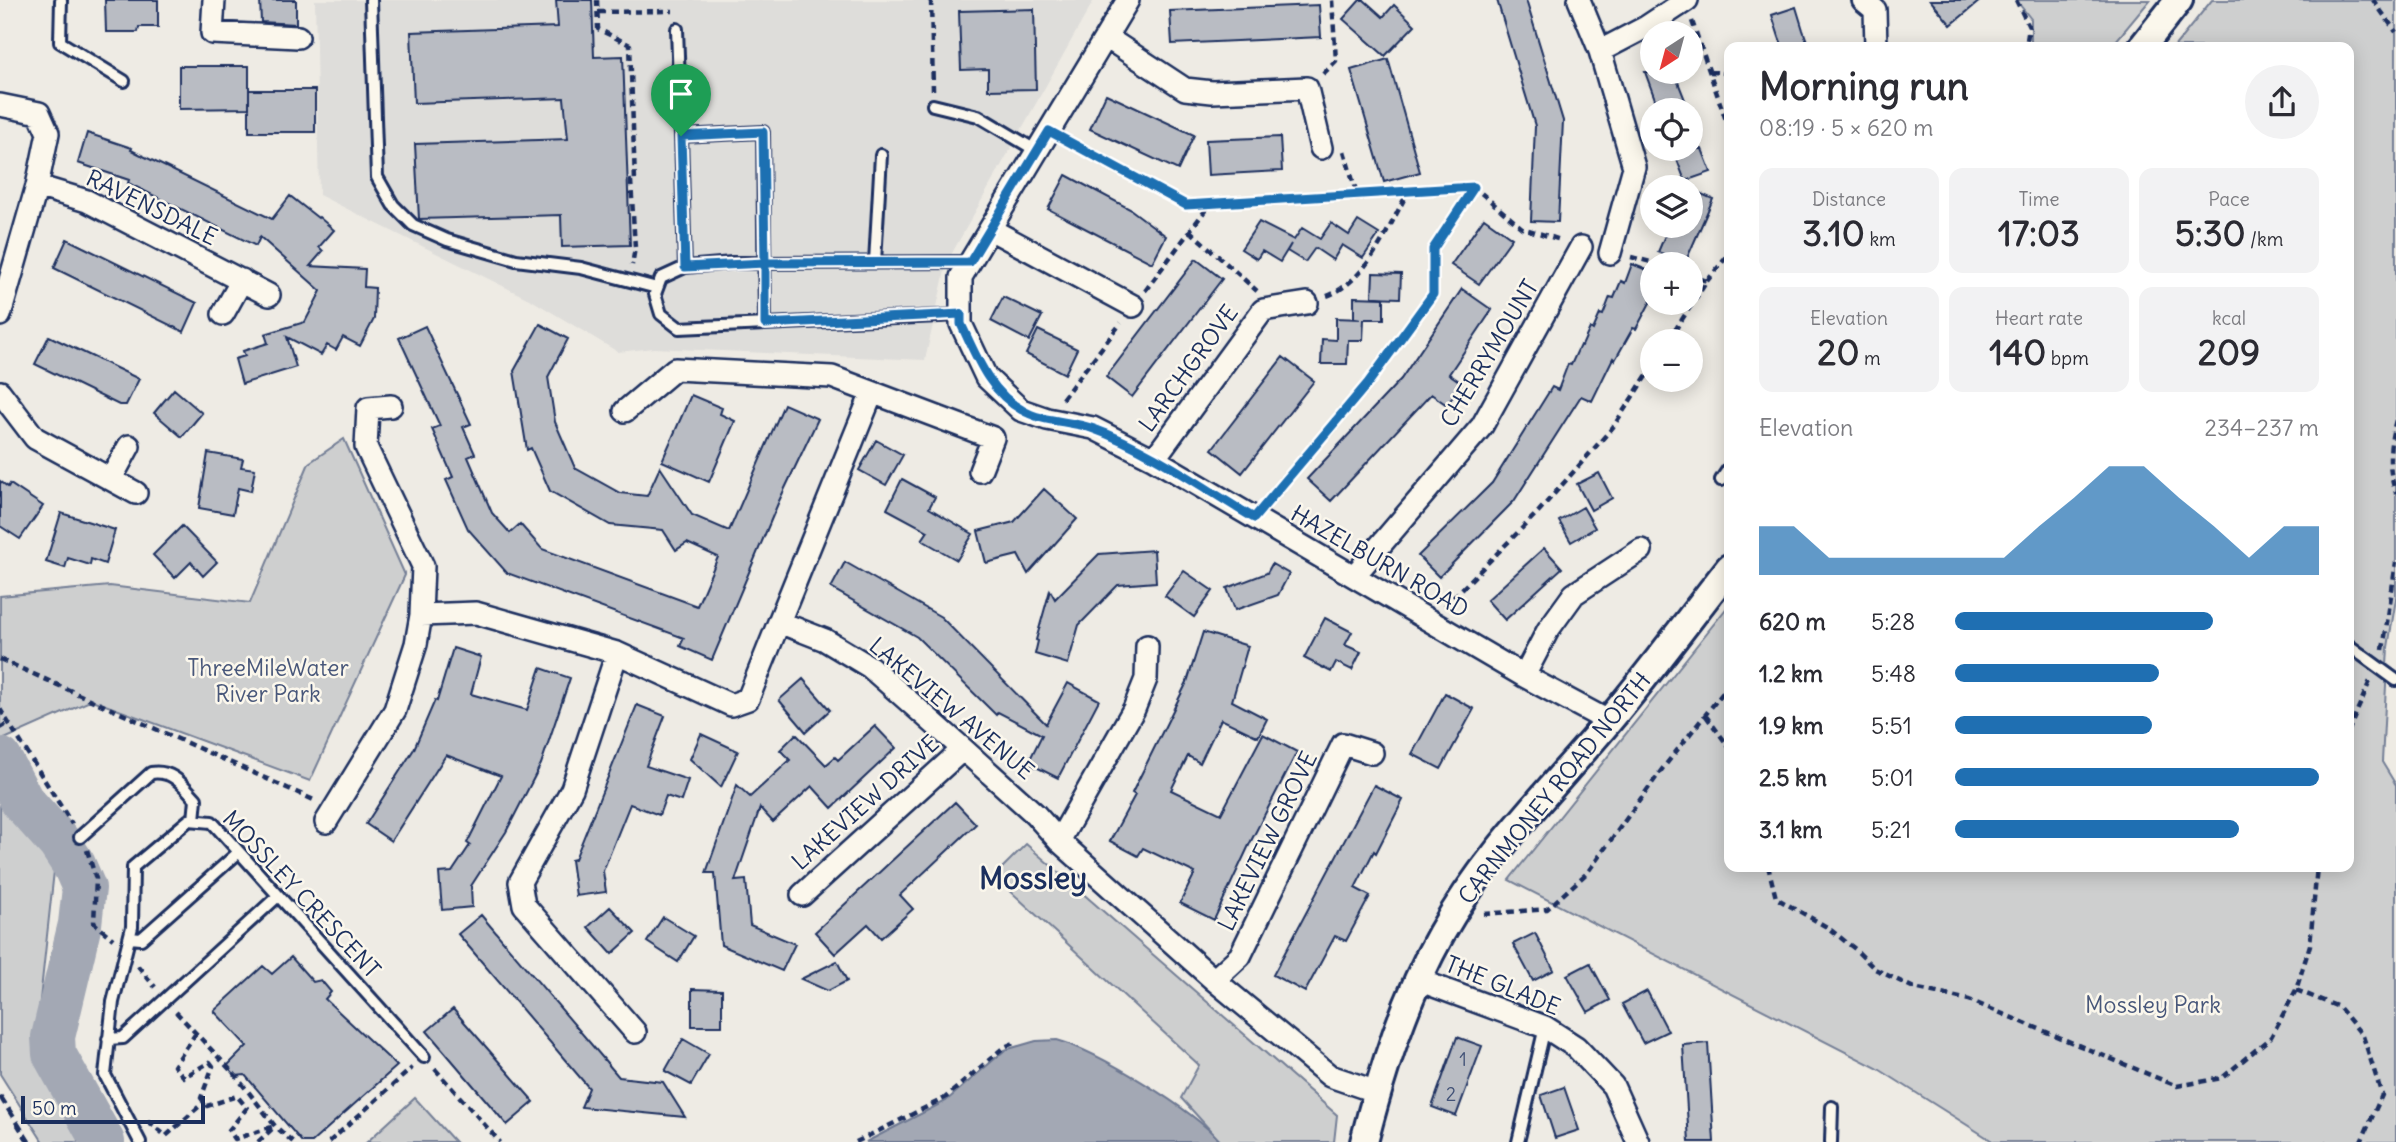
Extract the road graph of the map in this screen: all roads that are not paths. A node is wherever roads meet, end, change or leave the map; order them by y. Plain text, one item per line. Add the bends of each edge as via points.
1 (61, 0) edge
2 (214, 0) edge
3 (371, 0) edge
4 (1128, 0) edge
5 (1579, 0) edge
6 (1863, 0) edge
7 (2179, 0) edge
8 (1686, 1) edge
9 (677, 29) road end
10 (298, 37) dead end
11 (1106, 37) junction
12 (1876, 42) edge
13 (2145, 42) edge
14 (1600, 51) junction
15 (124, 80) dead end
16 (0, 105) edge
17 (933, 105) road end
18 (681, 136) junction
19 (1321, 148) road end
20 (1037, 151) junction
21 (881, 155) dead end
22 (37, 186) junction
23 (990, 229) junction
24 (1581, 247) road end
25 (1611, 253) road end
26 (875, 262) junction
27 (970, 262) junction
28 (765, 263) junction
29 (685, 267) junction
30 (242, 280) junction
31 (657, 288) junction
32 (269, 295) dead end
33 (1307, 303) road end
34 (1133, 306) dead end
35 (223, 314) dead end
36 (961, 314) junction
37 (0, 315) edge
38 (765, 324) junction
39 (0, 392) edge
40 (872, 393) junction
41 (391, 407) dead end
42 (625, 411) dead end
43 (129, 446) dead end
44 (1154, 459) junction
45 (980, 471) dead end
46 (1724, 476) edge
47 (111, 479) junction
48 (1721, 481) dead end
49 (136, 493) dead end
50 (1641, 550) dead end
51 (1724, 574) edge
52 (1354, 576) junction
53 (421, 615) junction
54 (779, 622) junction
55 (1147, 646) dead end
56 (2354, 650) edge
57 (617, 653) junction
58 (1524, 676) junction
59 (2396, 680) edge
60 (1608, 721) junction
61 (963, 749) junction
62 (1372, 753) dead end
63 (329, 816) road end
64 (194, 820) junction
65 (80, 837) road end
66 (1059, 841) junction
67 (239, 852) junction
68 (802, 895) dead end
69 (278, 896) junction
70 (130, 938) junction
71 (1214, 980) junction
72 (1418, 980) junction
73 (1545, 1027) junction
74 (635, 1032) dead end
75 (108, 1040) junction
76 (424, 1057) road end
77 (1377, 1092) junction
78 (1832, 1107) dead end
79 (138, 1138) edge
80 (1364, 1142) edge
81 (1518, 1142) edge
82 (1638, 1142) edge
83 (1831, 1142) edge

1 - 15 lane via 60,42
2 - 10 street via 212,33
3 - 31 lane via 377,177 393,205 413,225 447,240 516,260 580,268
4 - 11 street, HAZELBURN ROAD
5 - 14 street
6 - 12 street via 1875,9
7 - 13 street
8 - 14 street
9 - 18 lane
11 - 19 street via 1185,89 1307,88
11 - 20 street, HAZELBURN ROAD
14 - 25 street via 1634,167
16 - 22 street via 39,113 48,133
17 - 20 lane via 978,116
18 - 28 lane via 763,132
18 - 29 lane
20 - 23 street, HAZELBURN ROAD
21 - 26 lane
22 - 30 street, RAVENSDALE via 87,201
22 - 37 street
23 - 27 street, HAZELBURN ROAD
23 - 34 street
24 - 52 street, CHERRYMOUNT via 1482,426
26 - 27 lane
26 - 28 lane
27 - 36 street, HAZELBURN ROAD via 961,277
28 - 29 lane
28 - 38 lane
29 - 31 lane via 661,278
30 - 32 street, RAVENSDALE
30 - 35 street
31 - 38 lane via 661,314 678,328
33 - 44 street, LARCHGROVE via 1263,310
36 - 38 lane
36 - 44 street, HAZELBURN ROAD via 961,324 986,377 1021,410 1093,428
39 - 47 street via 35,438
40 - 42 street via 832,377 676,369
40 - 45 street via 993,438
40 - 54 street
41 - 53 street via 368,408 366,447 424,566
43 - 47 street
44 - 52 street, HAZELBURN ROAD
46 - 48 lane
47 - 49 street
50 - 58 street via 1574,594
51 - 60 street, CARNMONEY ROAD NORTH
52 - 58 street, HAZELBURN ROAD
53 - 57 street via 476,613
53 - 63 street via 396,710
54 - 57 street via 748,699 731,705
54 - 61 street, LAKEVIEW AVENUE via 825,640 870,667
55 - 66 street via 1146,679 1135,709
56 - 59 lane
57 - 74 street via 572,789 520,882 524,905
58 - 60 street, HAZELBURN ROAD
60 - 72 street, CARNMONEY ROAD NORTH via 1464,896
61 - 66 street, LAKEVIEW AVENUE
61 - 68 street, LAKEVIEW DRIVE
62 - 71 street, LAKEVIEW GROVE via 1343,744 1240,956
64 - 65 lane via 196,799 172,774 151,773
64 - 67 lane, MOSSLEY CRESCENT via 212,822
64 - 70 lane, MOSSLEY CRESCENT via 133,867
66 - 71 street, LAKEVIEW AVENUE
67 - 69 lane, MOSSLEY CRESCENT
67 - 70 lane via 141,939
69 - 75 lane via 123,1038
69 - 76 lane, MOSSLEY CRESCENT
70 - 75 lane, MOSSLEY CRESCENT
71 - 77 street, LAKEVIEW AVENUE via 1330,1076
72 - 73 street, THE GLADE
72 - 77 street, CARNMONEY ROAD NORTH
73 - 81 lane
73 - 82 street, THE GLADE via 1576,1047 1613,1086
75 - 79 lane, MOSSLEY CRESCENT via 105,1075
77 - 80 street, CARNMONEY ROAD NORTH
78 - 83 lane

